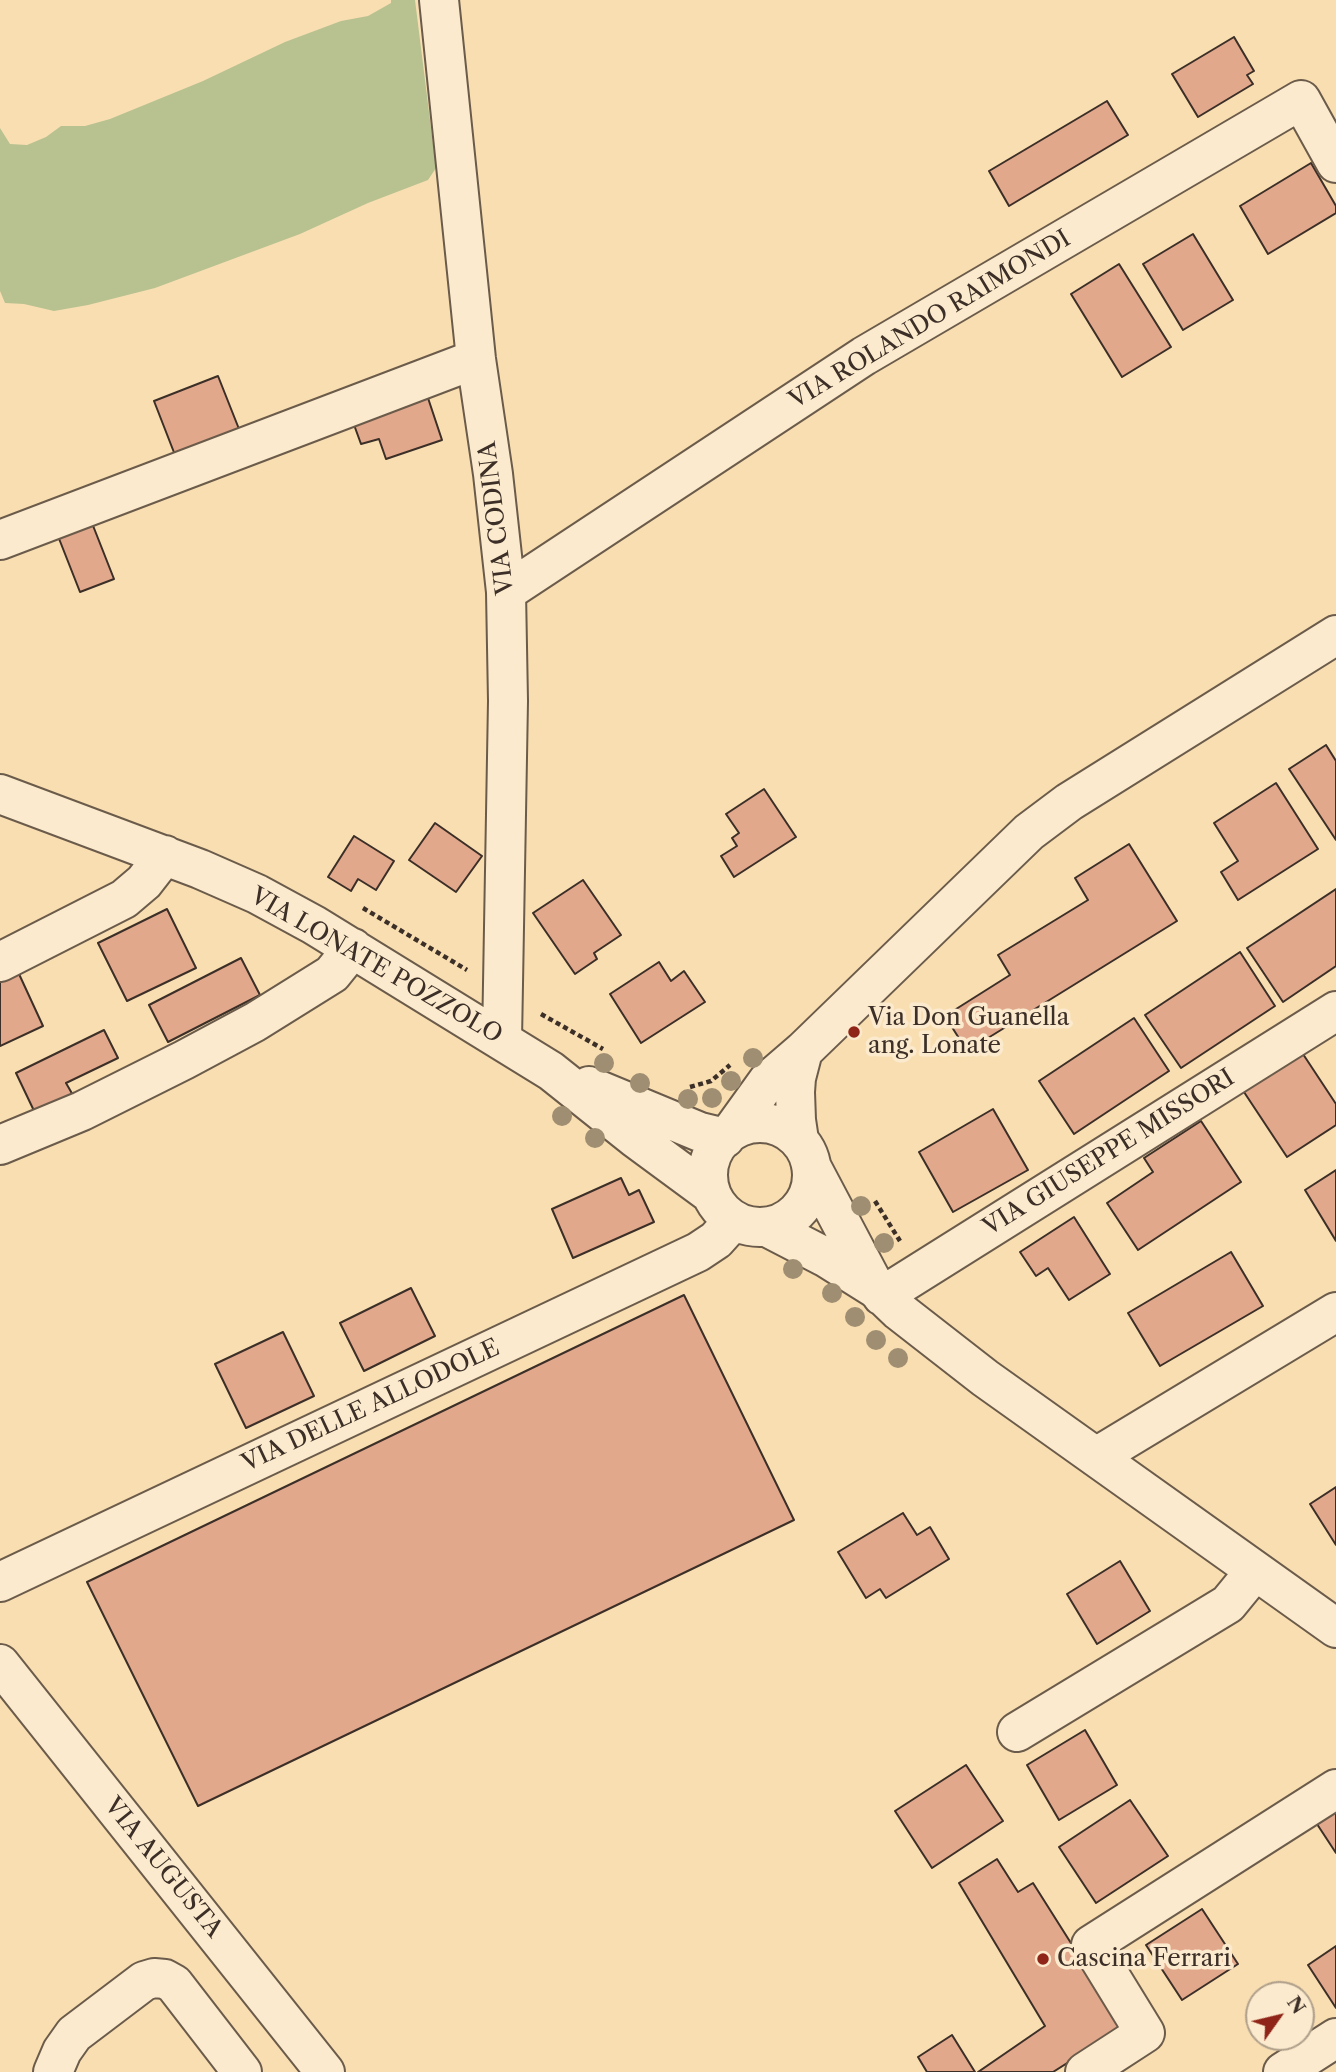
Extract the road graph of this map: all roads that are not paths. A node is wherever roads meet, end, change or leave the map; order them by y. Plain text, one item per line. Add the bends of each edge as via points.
1 (439, 0) edge
2 (1336, 163) edge
3 (476, 359) junction
4 (0, 540) edge
5 (506, 592) junction
6 (1336, 635) edge
7 (0, 794) edge
8 (165, 855) junction
9 (353, 948) junction
10 (0, 962) edge
11 (1336, 1011) edge
12 (502, 1040) junction
13 (803, 1051) junction
14 (551, 1071) junction
15 (728, 1135) junction
16 (0, 1145) edge
17 (805, 1153) junction
18 (738, 1214) junction
19 (879, 1292) junction
20 (1336, 1312) edge
21 (1096, 1457) junction
22 (1255, 1571) junction
23 (0, 1582) edge
24 (1336, 1628) edge
25 (0, 1664) edge
26 (1017, 1732) dead end
27 (1336, 1789) edge
28 (1336, 2038) edge
29 (52, 2072) edge
30 (242, 2072) edge
31 (325, 2072) edge
32 (1085, 2072) edge
33 (1283, 2072) edge

1 - 3 street, VIA CODINA
2 - 5 street, VIA ROLANDO RAIMONDI via 1301,100 864,356
3 - 4 street
3 - 5 street, VIA CODINA
5 - 12 street, VIA CODINA
6 - 13 street via 1069,802 1029,832
7 - 8 street, VIA LONATE POZZOLO
8 - 9 street, VIA LONATE POZZOLO via 257,894
8 - 10 street via 124,899
9 - 12 street, VIA LONATE POZZOLO
9 - 16 street via 332,974 255,1022 82,1111
11 - 19 street, VIA GIUSEPPE MISSORI
12 - 14 street, VIA LONATE POZZOLO
13 - 15 street via 767,1082
13 - 17 street via 795,1092
14 - 15 street via 700,1132
14 - 18 street
15 - 17 street via 746,1125 764,1123 780,1128
15 - 18 street via 710,1159 708,1177
17 - 18 street via 811,1185 807,1199 790,1217
17 - 19 street
18 - 19 street via 825,1257
18 - 23 street, VIA DELLE ALLODOLE via 716,1240 698,1252
19 - 21 street via 985,1378
20 - 21 street
21 - 22 street
22 - 24 street
22 - 26 street via 1228,1604
25 - 31 street, VIA AUGUSTA
27 - 32 street via 1091,1945 1145,2033
28 - 33 street
29 - 30 street via 74,2034 154,1978 174,1984

